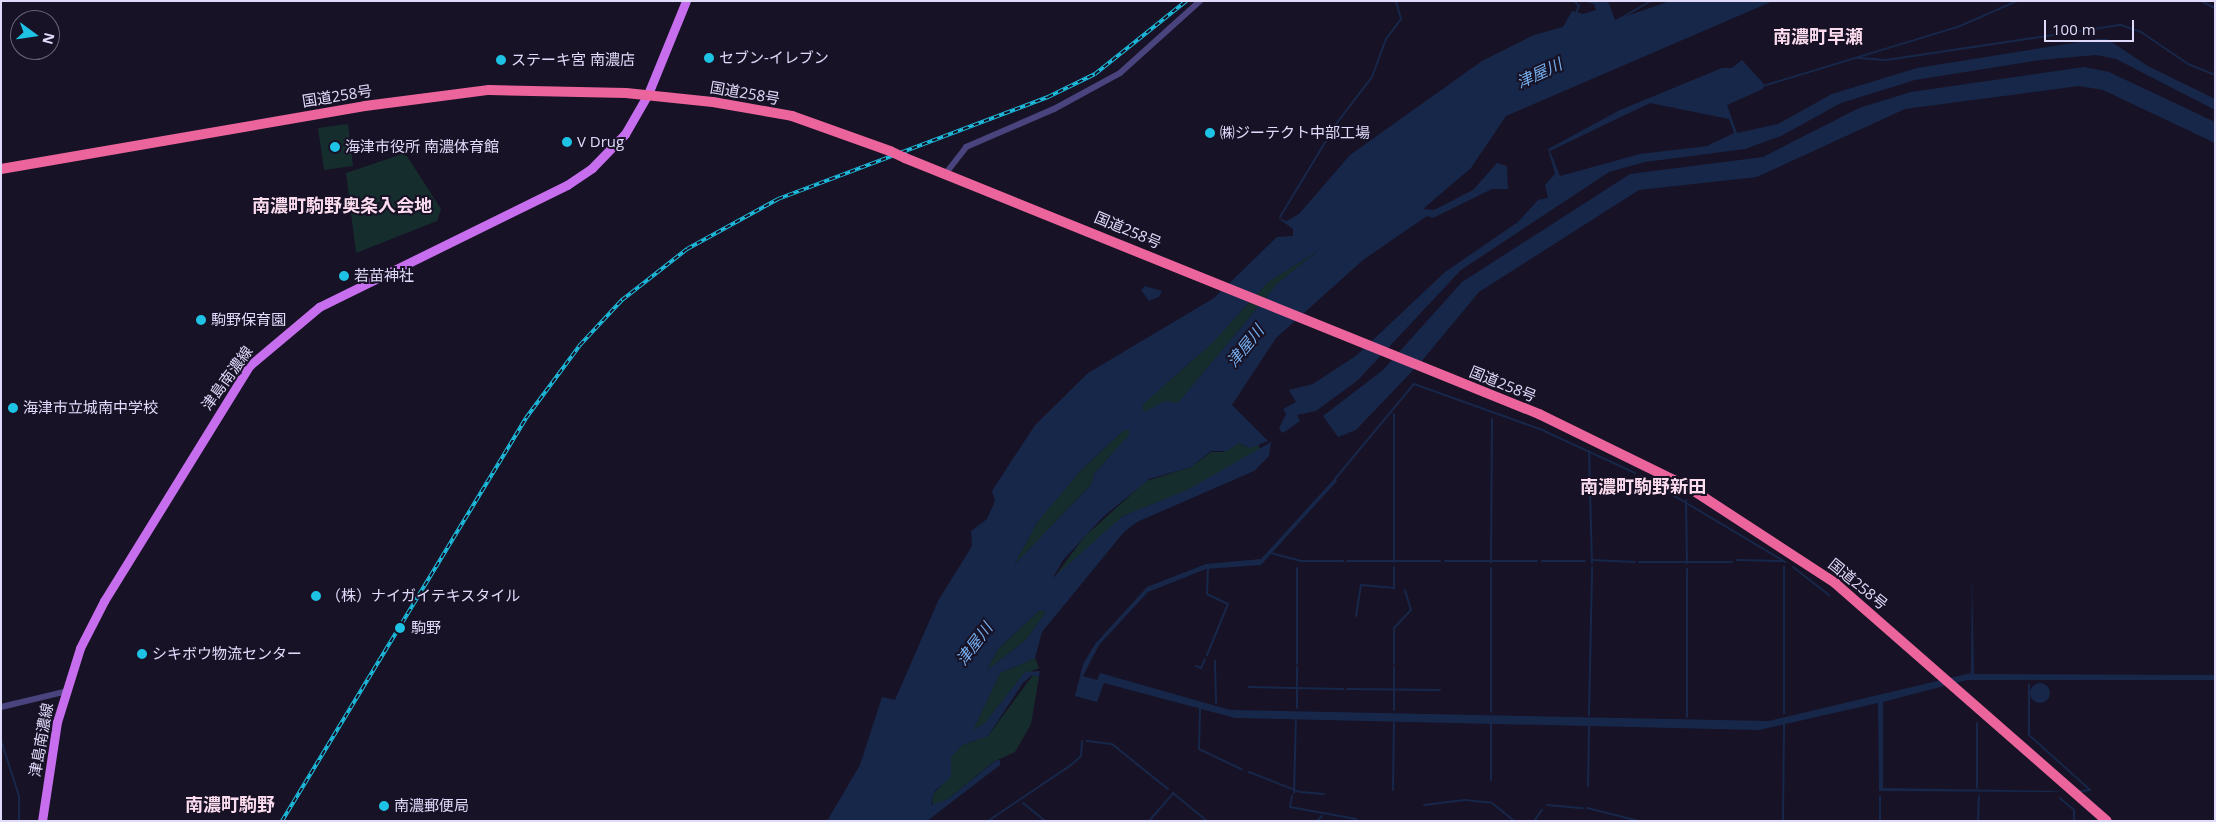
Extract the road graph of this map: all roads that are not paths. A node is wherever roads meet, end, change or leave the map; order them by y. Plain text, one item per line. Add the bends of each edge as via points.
1 (686, 1) edge
2 (1200, 1) edge
3 (648, 94) junction
4 (1, 169) edge
5 (946, 173) junction
6 (64, 692) junction
7 (1, 707) edge
8 (42, 821) edge
9 (2107, 821) edge

1 - 3 main road, 津島南濃線
2 - 5 street via 1120,73 1054,109 966,147
3 - 4 highway, 国道258号 via 508,90 429,97
3 - 5 highway, 国道258号, bridge via 792,116
3 - 6 main road, 津島南濃線 via 613,149 568,184 319,307 266,348 222,405 104,601
5 - 9 highway, 国道258号 via 1539,414 1688,487 1819,570 1944,674
6 - 7 street
6 - 8 main road, 津島南濃線

